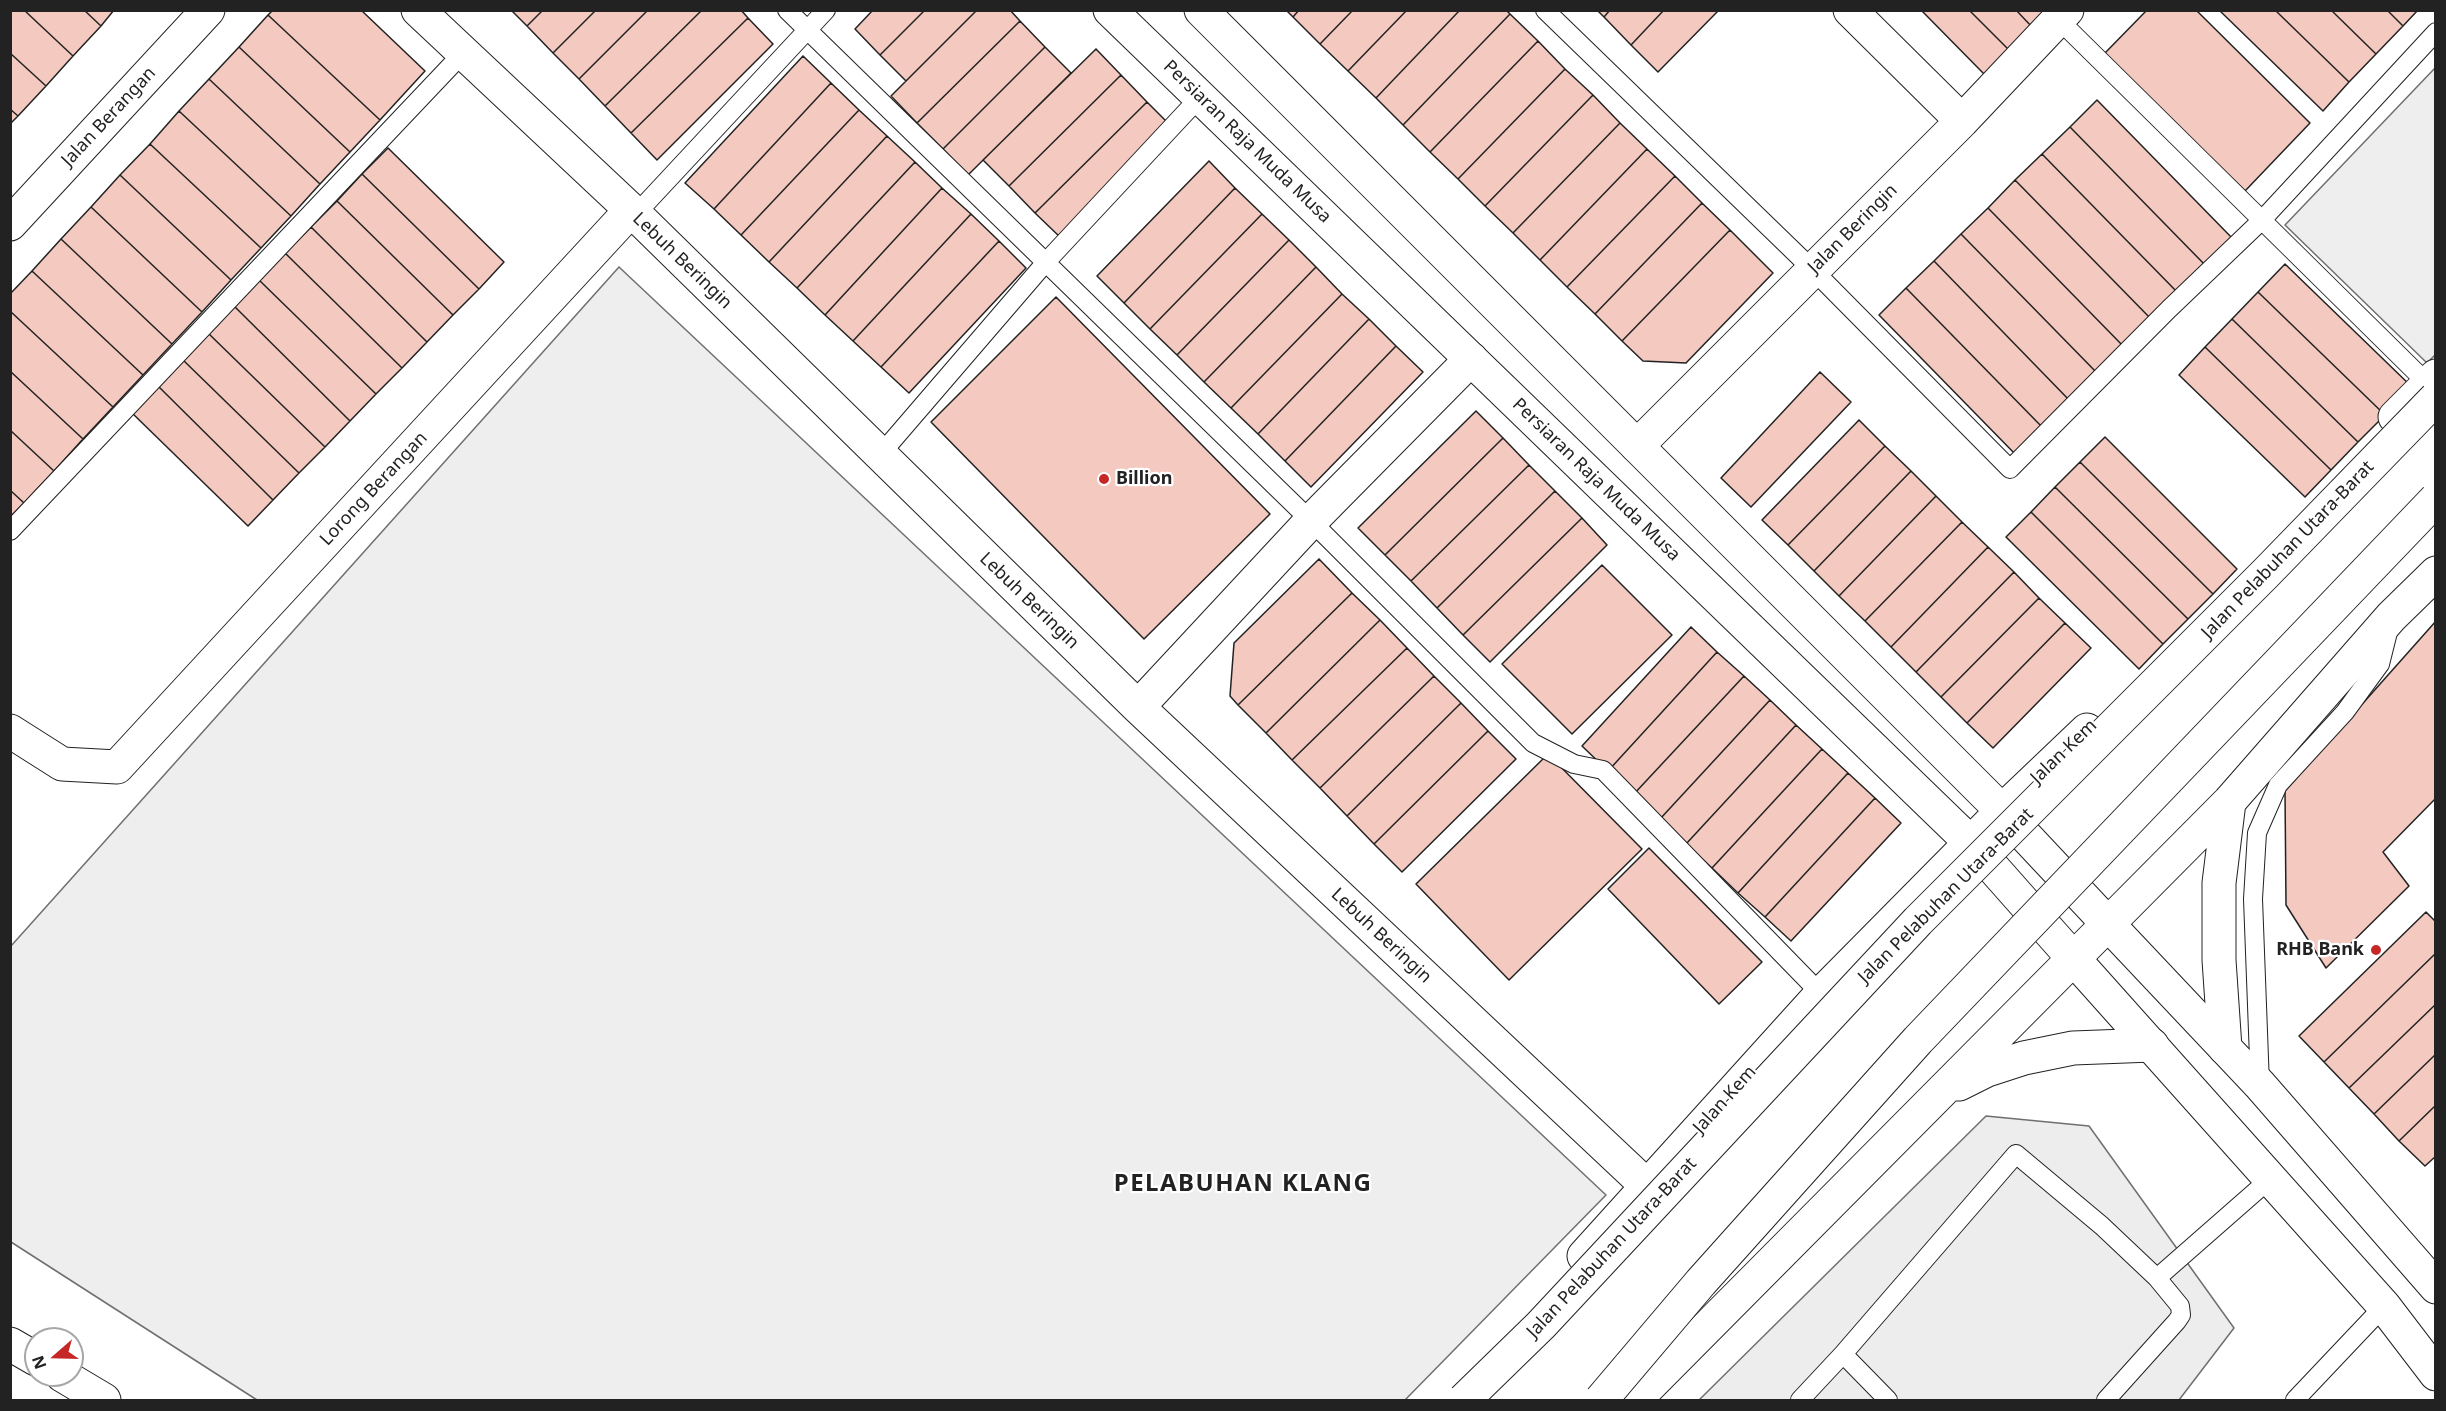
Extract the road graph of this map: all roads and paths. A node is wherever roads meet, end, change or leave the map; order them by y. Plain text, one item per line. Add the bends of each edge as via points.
1 (208, 10) edge
2 (418, 10) edge
3 (788, 10) edge
4 (826, 10) edge
5 (1110, 10) edge
6 (1201, 10) edge
7 (1545, 10) edge
8 (1850, 10) edge
9 (2063, 15) edge
10 (807, 30) junction
11 (2436, 33) edge
12 (462, 54) junction
13 (1200, 97) junction
14 (1962, 121) junction
15 (633, 213) junction
16 (2262, 220) junction
17 (10, 224) edge
18 (1046, 262) junction
19 (1812, 269) junction
20 (1471, 359) junction
21 (2433, 386) edge
22 (1637, 446) junction
23 (880, 455) junction
24 (2436, 499) edge
25 (1311, 521) junction
26 (10, 531) edge
27 (2434, 579) edge
28 (2391, 617) junction
29 (1138, 707) junction
30 (10, 731) edge
31 (2229, 802) junction
32 (2002, 811) junction
33 (1972, 844) junction
34 (2108, 924) junction
35 (2073, 958) junction
36 (1821, 994) junction
37 (2152, 1045) junction
38 (2225, 1048) junction
39 (2260, 1085) junction
40 (1940, 1094) junction
41 (2271, 1178) junction
42 (1647, 1186) junction
43 (2431, 1270) edge
44 (2157, 1278) junction
45 (2384, 1306) junction
46 (10, 1344) edge
47 (24, 1352) edge
48 (1844, 1354) junction
49 (2436, 1374) edge
50 (81, 1387) edge
51 (104, 1401) edge
52 (1456, 1401) edge
53 (1464, 1401) edge
54 (1601, 1401) edge
55 (1635, 1401) edge
56 (1800, 1401) edge
57 (1888, 1401) edge
58 (2106, 1401) edge
59 (2295, 1401) edge

1 - 17 main road, Jalan Berangan
2 - 12 main road, Lebuh Beringin
3 - 10 lane
4 - 10 lane
5 - 13 main road, Persiaran Raja Muda Musa
6 - 22 main road
7 - 19 lane
8 - 14 main road
9 - 14 main road, Jalan Beringin
9 - 16 lane
10 - 15 lane
10 - 18 lane
11 - 16 lane
12 - 15 main road, Lebuh Beringin
12 - 26 lane
13 - 18 lane
13 - 20 main road, Persiaran Raja Muda Musa
14 - 19 main road, Jalan Beringin
15 - 23 main road, Lebuh Beringin
15 - 30 main road, Lorong Berangan via 117,767 62,764
16 - 19 lane via 2010,469
16 - 21 lane
18 - 23 lane
18 - 25 lane
19 - 22 main road, Jalan Beringin
20 - 25 main road
20 - 33 main road, Persiaran Raja Muda Musa
21 - 32 main road, Jalan Kem via 2147,673
21 - 53 main road, Jalan Pelabuhan Utara-Barat, bridge via 2258,582 1918,921 1541,1325
22 - 32 main road
23 - 29 main road, Lebuh Beringin
24 - 54 main road, bridge via 1918,1040 1701,1282
25 - 29 main road
25 - 36 lane via 1533,743 1574,764 1603,770
27 - 28 main road
28 - 31 main road
28 - 39 lane via 2380,664 2345,712 2278,785 2257,833 2253,899
29 - 42 main road, Lebuh Beringin
31 - 34 main road
31 - 38 main road via 2219,883
32 - 33 main road, Jalan Kem
32 - 34 main road
33 - 35 main road, Persiaran Raja Muda Musa
33 - 36 main road, Jalan Kem
34 - 35 main road
34 - 38 main road
35 - 37 main road, Persiaran Raja Muda Musa
35 - 40 main road
36 - 42 main road, Jalan Kem
37 - 40 main road via 2073,1048 2024,1058 1987,1070
37 - 41 main road, Persiaran Raja Muda Musa
38 - 39 main road
39 - 43 main road
40 - 55 main road
41 - 44 lane
41 - 45 main road, Persiaran Raja Muda Musa
42 - 52 main road, Jalan Kem
43 - 45 main road
44 - 48 lane via 2016,1154
44 - 58 lane via 2180,1306 2181,1315
45 - 49 main road, Persiaran Raja Muda Musa
45 - 59 lane
46 - 47 main road
48 - 56 lane
48 - 57 lane
50 - 51 main road

